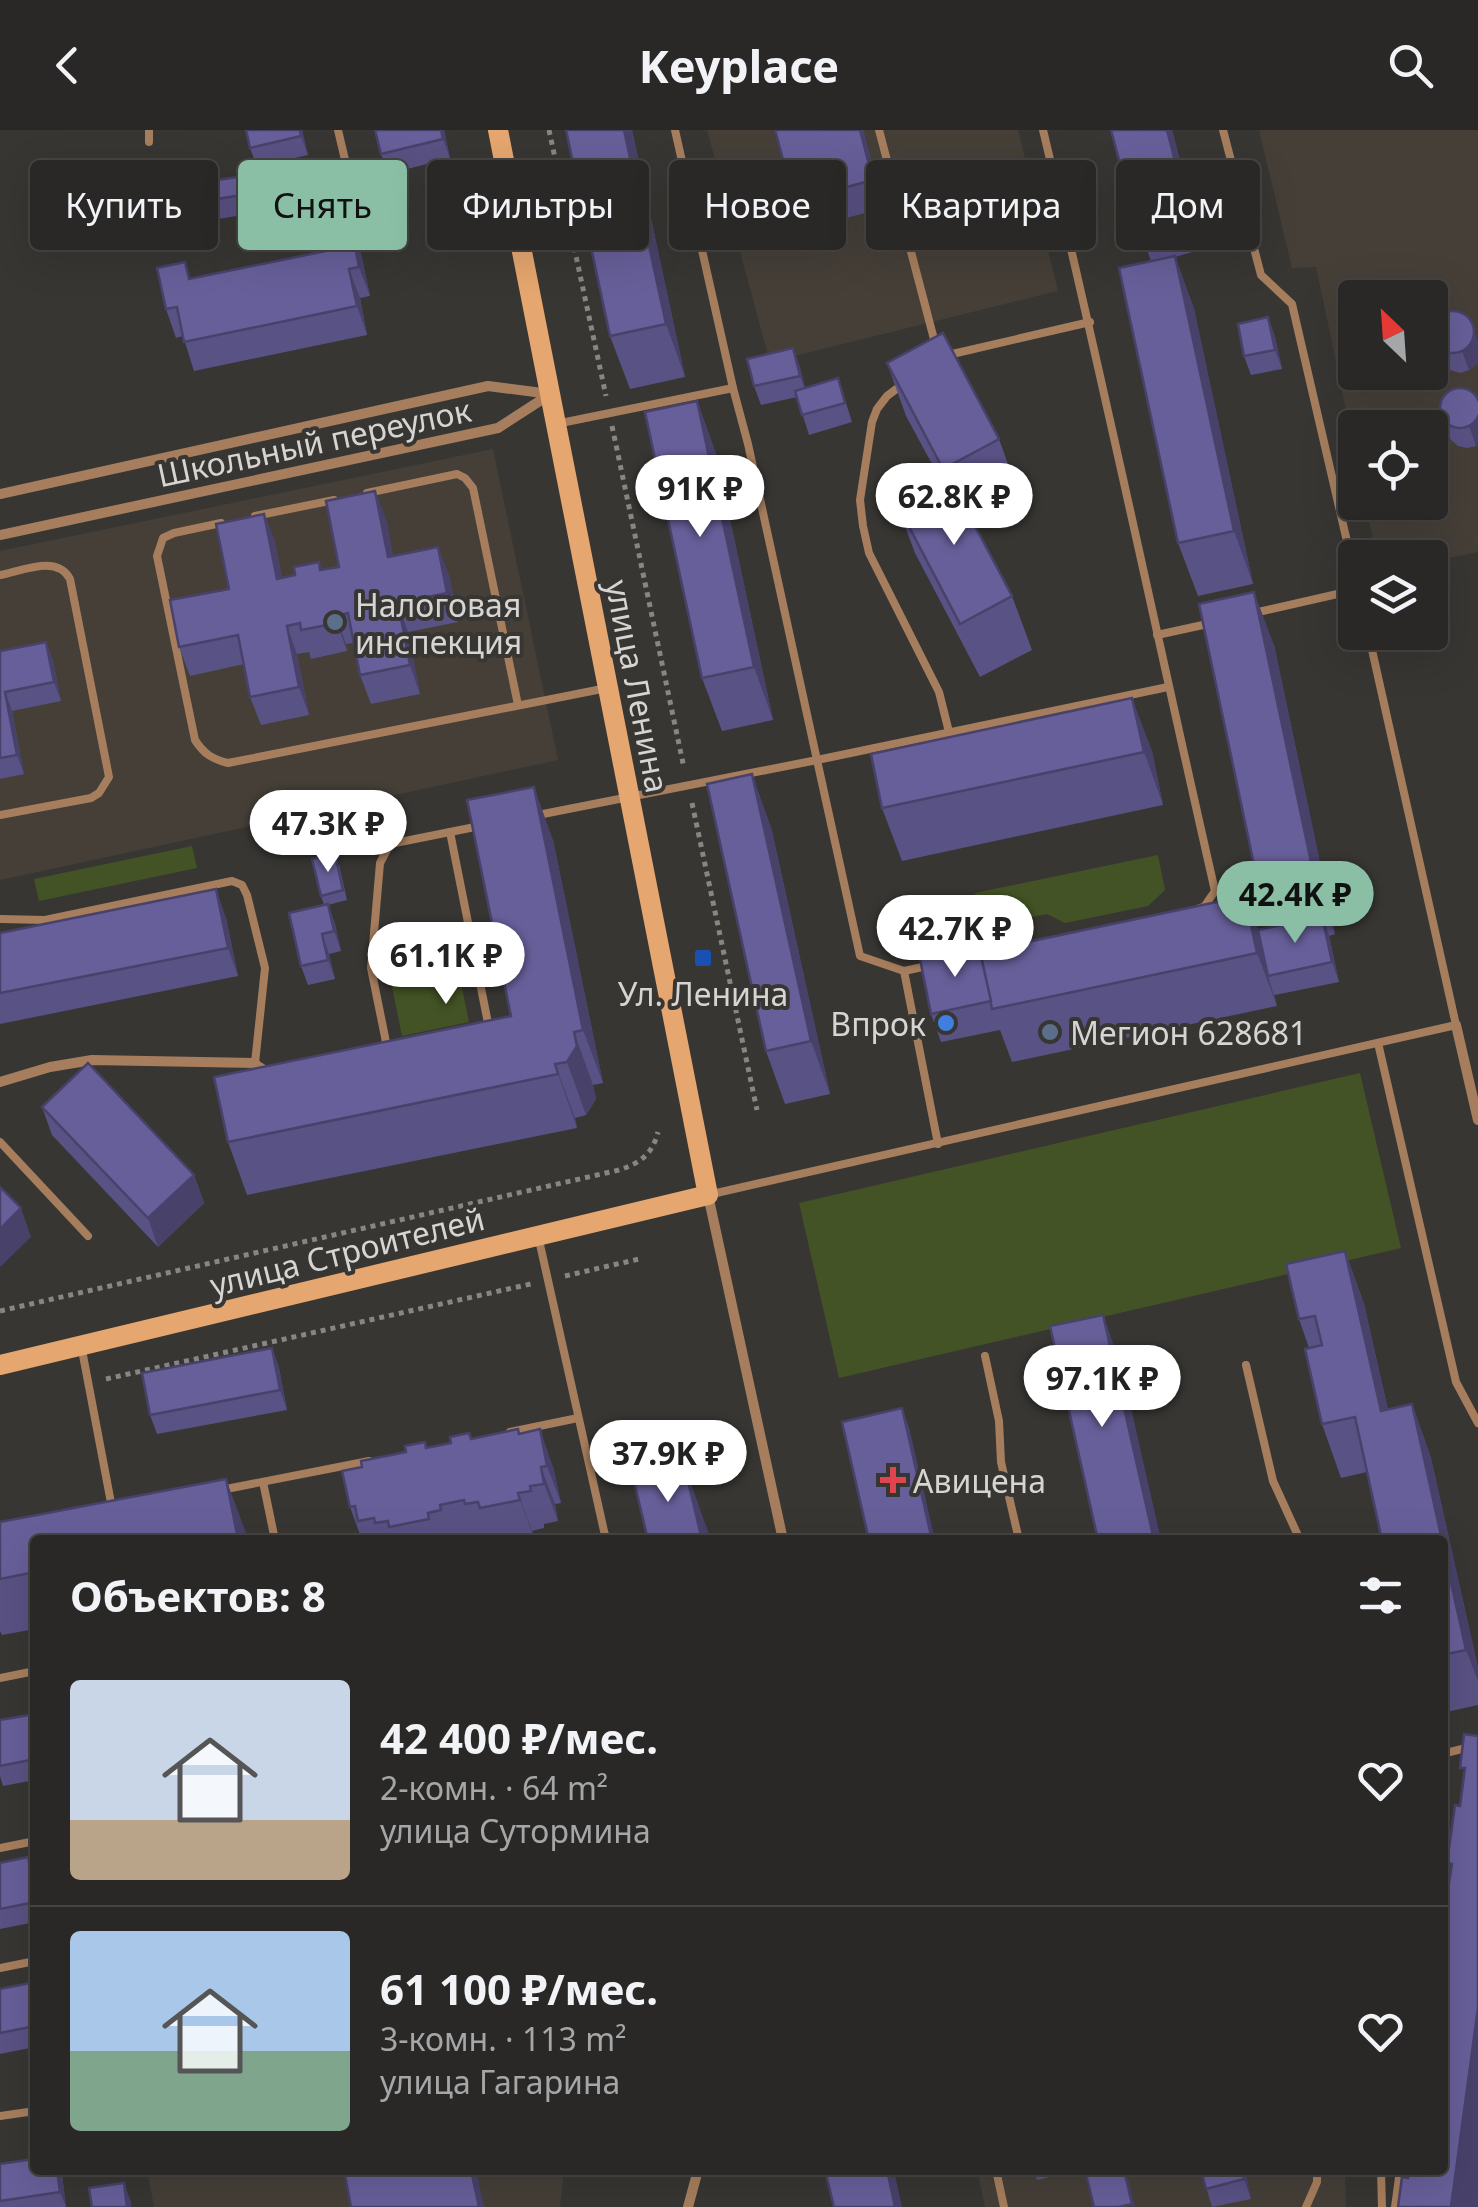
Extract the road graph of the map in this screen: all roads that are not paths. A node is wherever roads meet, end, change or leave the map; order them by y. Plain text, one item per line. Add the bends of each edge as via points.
1 (148, 130) edge
2 (338, 130) edge
3 (498, 130) edge
4 (674, 130) edge
5 (880, 130) edge
6 (1043, 130) edge
7 (1223, 130) edge
8 (149, 142) dead end
9 (345, 160) edge
10 (1090, 322) junction
11 (913, 376) edge
12 (733, 388) junction
13 (550, 394) junction
14 (556, 424) junction
15 (0, 494) edge
16 (363, 494) edge
17 (344, 498) edge
18 (249, 517) edge
19 (230, 521) edge
20 (0, 534) edge
21 (1347, 540) edge
22 (0, 575) edge
23 (1338, 594) edge
24 (1247, 614) edge
25 (1229, 619) edge
26 (1158, 635) junction
27 (1372, 650) edge
28 (1168, 687) junction
29 (608, 688) junction
30 (518, 705) junction
31 (949, 732) junction
32 (817, 760) junction
33 (630, 797) junction
34 (0, 815) edge
35 (522, 818) edge
36 (486, 825) edge
37 (450, 832) junction
38 (1185, 911) edge
39 (0, 919) edge
40 (941, 962) edge
41 (904, 970) junction
42 (1456, 1025) junction
43 (482, 1040) edge
44 (1378, 1042) junction
45 (256, 1062) junction
46 (390, 1062) edge
47 (0, 1082) edge
48 (284, 1082) edge
49 (1478, 1120) edge
50 (0, 1142) edge
51 (938, 1144) junction
52 (708, 1195) junction
53 (88, 1236) dead end
54 (538, 1236) junction
55 (81, 1345) junction
56 (985, 1356) dead end
57 (0, 1365) edge
58 (1246, 1365) dead end
59 (578, 1418) junction
60 (1478, 1423) edge
61 (504, 1433) edge
62 (374, 1460) edge
63 (264, 1482) junction
64 (207, 1493) edge
65 (131, 1507) edge
66 (112, 1511) junction
67 (94, 1514) edge
68 (274, 1535) edge
69 (605, 1535) edge
70 (782, 1535) edge
71 (1018, 1535) edge
72 (1298, 1535) edge
73 (30, 1673) edge
74 (0, 1678) edge
75 (1478, 1745) edge
76 (1448, 1752) edge
77 (30, 1842) edge
78 (0, 1848) edge
79 (30, 1962) edge
80 (0, 1968) edge
81 (30, 2112) edge
82 (0, 2116) edge
83 (697, 2175) edge
84 (997, 2175) edge
85 (1317, 2175) edge
86 (1381, 2175) edge
87 (1399, 2175) edge
88 (688, 2207) edge
89 (1004, 2207) edge
90 (1306, 2207) edge
91 (1382, 2207) edge
92 (1395, 2207) edge

1 - 8 lane
2 - 9 lane
3 - 13 main road, улица Ленина
4 - 12 lane
5 - 10 lane via 939,358
6 - 10 lane
7 - 21 lane via 1261,275 1292,304
10 - 26 lane
11 - 31 lane via 887,396 872,422 862,526 939,692
12 - 14 lane
12 - 32 lane
13 - 14 main road, улица Ленина
13 - 15 street, Школьный переулок via 488,386
13 - 20 street, Школьный переулок via 498,428
14 - 29 main road, улица Ленина
16 - 30 lane via 457,474 474,488
17 - 18 lane
19 - 30 lane via 174,533 156,556 202,752 228,763
22 - 34 lane via 49,565 66,572 109,778 91,798
23 - 24 lane
25 - 26 lane
26 - 28 lane
27 - 42 lane
28 - 31 lane
28 - 38 lane via 1215,891 1204,907
29 - 30 lane
29 - 33 main road, улица Ленина
31 - 32 lane
32 - 33 lane
32 - 41 lane via 860,956
33 - 35 lane
33 - 52 main road, улица Ленина
36 - 37 lane
37 - 43 lane via 490,1025
37 - 46 lane via 395,843 380,863 370,952
39 - 45 lane via 45,920 232,881 242,886 265,968
40 - 41 lane
41 - 51 lane
42 - 44 lane
42 - 49 street
44 - 51 lane
44 - 60 lane via 1456,1382
45 - 47 street via 92,1060
45 - 48 lane
50 - 53 lane
51 - 52 lane
52 - 54 main road, улица Строителей
52 - 70 street
54 - 55 main road, улица Строителей
54 - 59 lane
55 - 57 main road, улица Строителей
55 - 66 lane
56 - 71 lane
58 - 72 lane via 1273,1481
59 - 61 lane
59 - 69 lane
62 - 63 lane
63 - 64 lane
63 - 68 lane
65 - 66 lane
66 - 67 lane
73 - 74 lane
75 - 76 lane
77 - 78 lane
79 - 80 lane
81 - 82 lane
83 - 88 street
84 - 89 lane
85 - 90 lane
86 - 91 lane
87 - 92 lane

